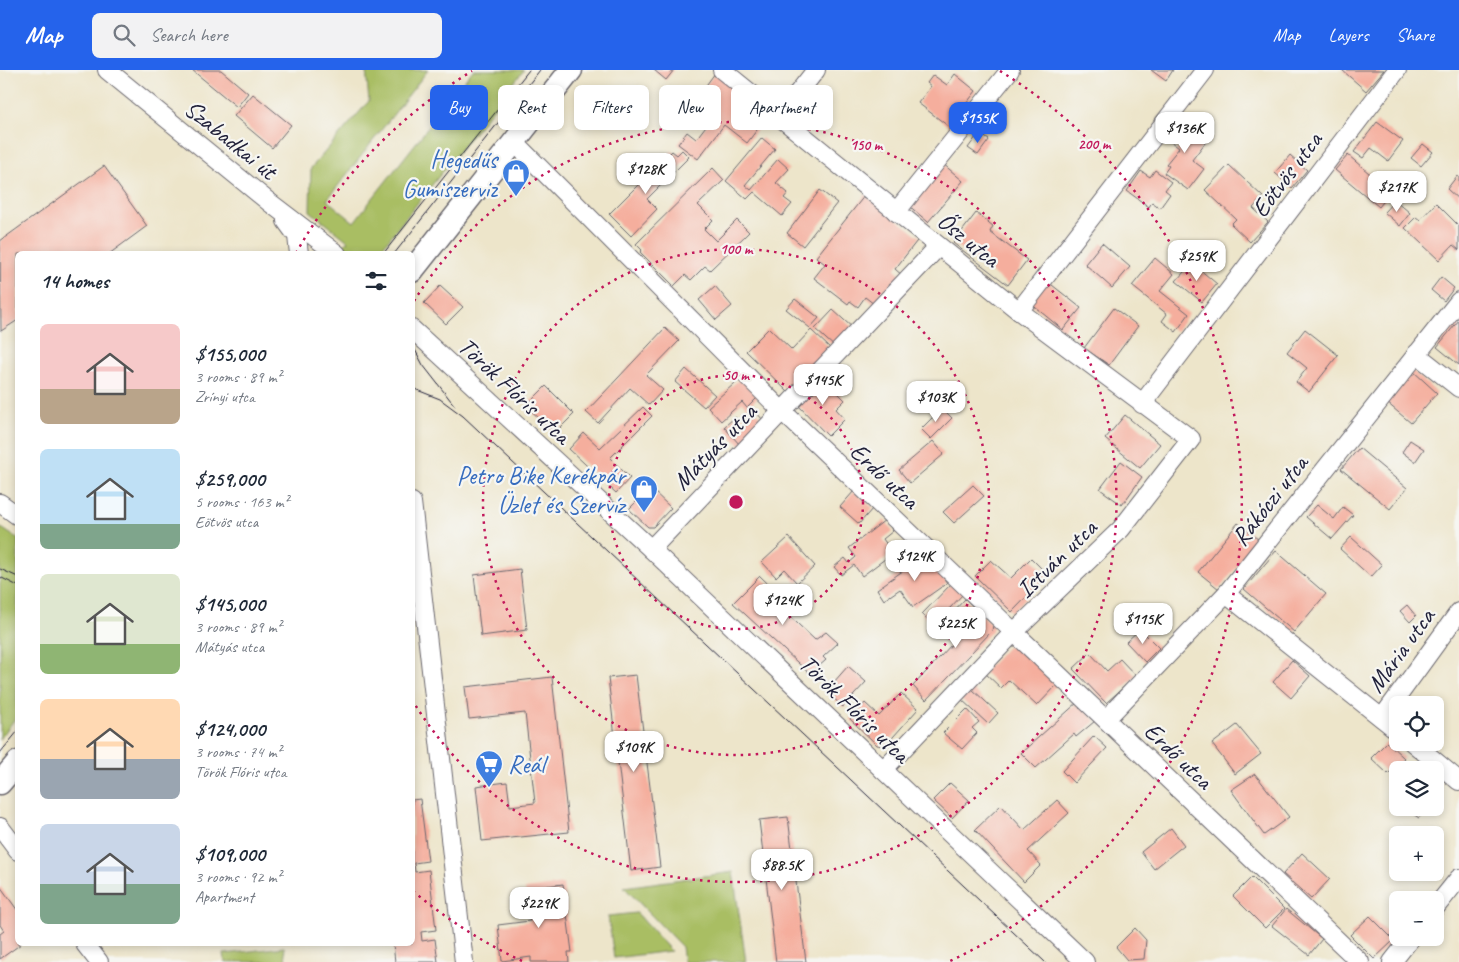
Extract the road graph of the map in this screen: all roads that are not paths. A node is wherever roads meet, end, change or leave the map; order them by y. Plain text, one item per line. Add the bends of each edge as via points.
1 (107, 70) edge
2 (571, 70) edge
3 (722, 70) edge
4 (816, 70) edge
5 (1010, 70) edge
6 (1205, 70) edge
7 (1397, 70) edge
8 (740, 85) edge
9 (804, 85) edge
10 (795, 130) edge
11 (514, 142) junction
12 (277, 208) junction
13 (896, 212) junction
14 (938, 247) junction
15 (300, 251) edge
16 (333, 251) edge
17 (415, 267) edge
18 (1459, 301) edge
19 (1019, 311) junction
20 (415, 331) edge
21 (1416, 354) junction
22 (1459, 388) edge
23 (1142, 404) junction
24 (782, 411) junction
25 (1191, 439) joint
26 (0, 503) edge
27 (15, 514) edge
28 (415, 529) edge
29 (651, 549) junction
30 (1226, 594) junction
31 (1459, 612) edge
32 (1014, 632) junction
33 (1382, 718) junction
34 (1106, 719) junction
35 (1389, 724) edge
36 (1423, 751) edge
37 (15, 766) edge
38 (884, 770) junction
39 (1459, 781) edge
40 (0, 783) edge
41 (0, 827) edge
42 (15, 847) edge
43 (1459, 878) edge
44 (1444, 897) edge
45 (87, 946) edge
46 (1405, 946) edge
47 (99, 962) edge
48 (464, 962) edge
49 (1085, 962) edge
50 (1360, 962) edge
51 (1392, 962) edge

1 - 12 street, Szabadkai út
2 - 11 main road
3 - 8 street, Ősz utca
4 - 9 street
5 - 13 street
6 - 19 street
7 - 23 street, Eötvös utca
10 - 13 street, Ősz utca
11 - 17 main road
11 - 24 street, Erdő utca
12 - 15 street, Szabadkai út via 297,236
12 - 16 street, Szabadkai út
13 - 14 street, Ősz utca
14 - 19 street, Ősz utca
14 - 24 street, Mátyás utca
18 - 21 street, Rákóczi utca
19 - 23 street, Ősz utca
20 - 29 street, Török Flóris utca
21 - 22 street
21 - 30 street, Rákóczi utca
23 - 25 street, Ősz utca
24 - 29 street, Mátyás utca
24 - 32 street, Erdő utca
25 - 32 street, István utca via 1121,529
26 - 27 street
28 - 48 street
29 - 38 street, Török Flóris utca
30 - 33 street
30 - 34 street, Rákóczi utca
31 - 33 street, Mária utca
32 - 34 street, Erdő utca
32 - 38 street, István utca
33 - 35 street
34 - 50 street, Erdő utca
36 - 39 street
37 - 40 main road
38 - 49 street, Török Flóris utca
41 - 42 street
43 - 44 street
45 - 47 street
46 - 51 street

